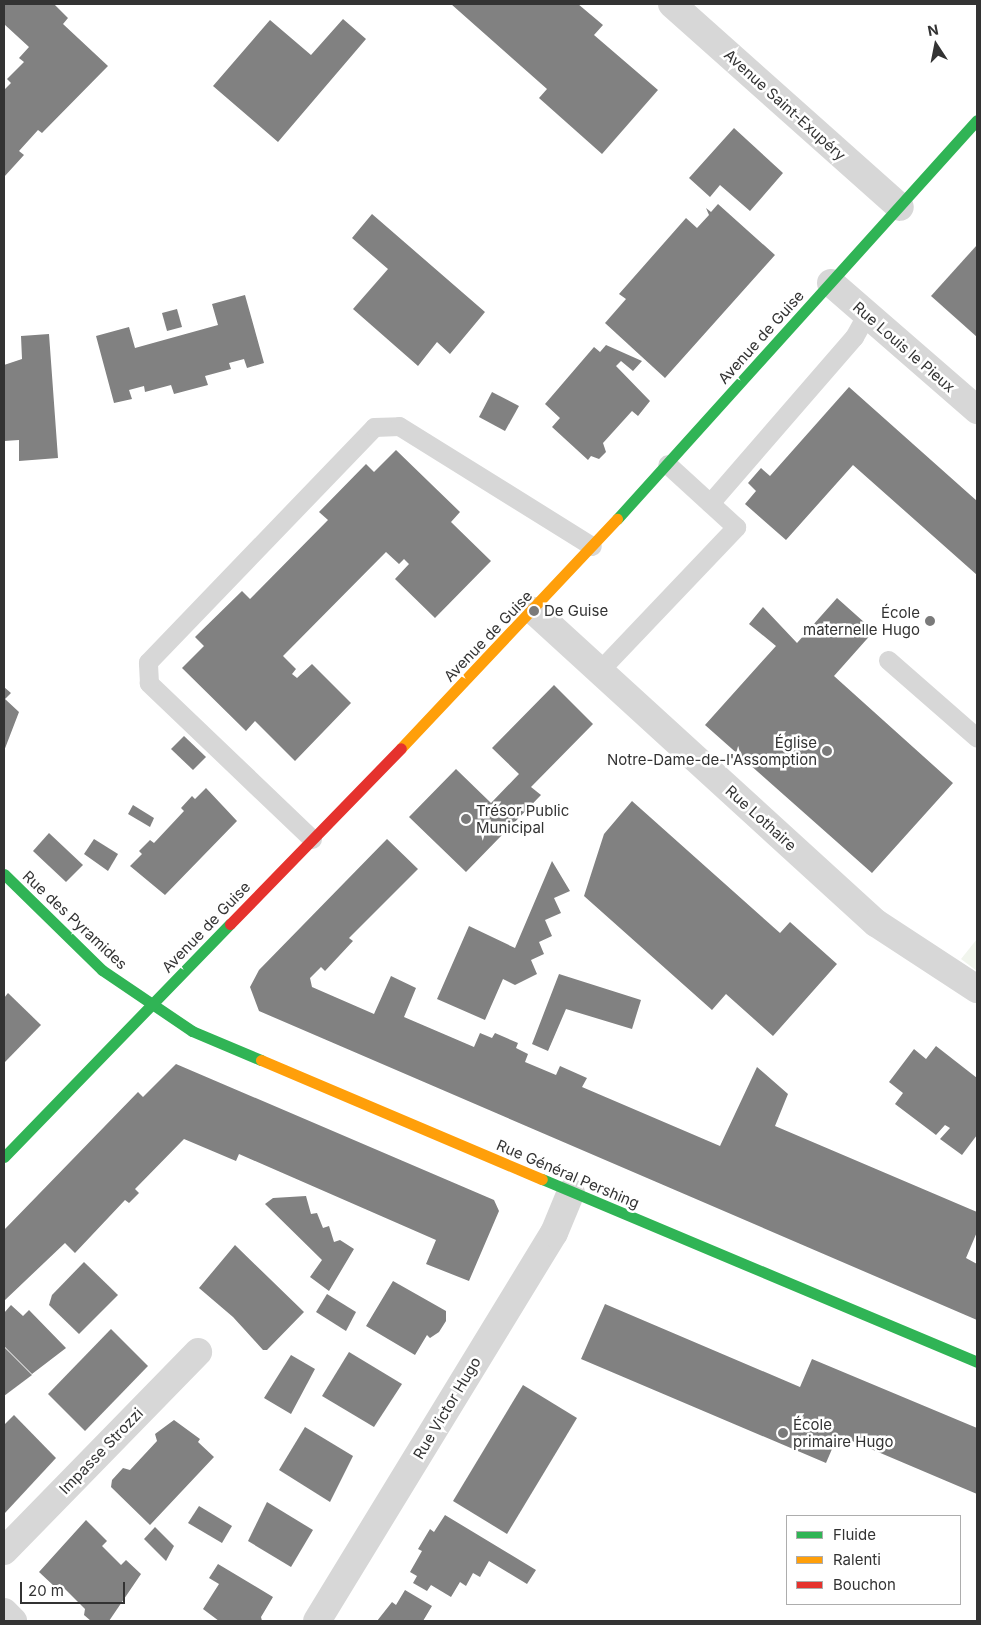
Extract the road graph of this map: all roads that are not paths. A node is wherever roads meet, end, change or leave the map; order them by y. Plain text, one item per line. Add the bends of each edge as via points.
1 (672, 4) edge
2 (977, 120) edge
3 (900, 207) junction
4 (831, 283) junction
5 (867, 314) junction
6 (977, 410) edge
7 (667, 464) junction
8 (710, 503) junction
9 (592, 546) junction
10 (534, 611) junction
11 (888, 660) dead end
12 (599, 670) junction
13 (977, 738) edge
14 (312, 839) junction
15 (4, 874) edge
16 (977, 989) edge
17 (151, 1005) junction
18 (4, 1157) edge
19 (571, 1192) junction
20 (198, 1352) dead end
21 (977, 1362) edge
22 (4, 1551) edge
23 (4, 1612) edge
24 (13, 1621) edge
25 (317, 1621) edge

1 - 3 street, Avenue Saint-Exupéry
2 - 3 street, Avenue de Guise
3 - 4 street, Avenue de Guise
4 - 5 street, Rue Louis le Pieux
4 - 7 street, Avenue de Guise
5 - 6 street, Rue Louis le Pieux
5 - 8 lane via 854,337
7 - 8 lane
7 - 9 street, Avenue de Guise
8 - 12 lane via 736,527
9 - 10 street, Avenue de Guise
9 - 14 lane via 399,426 374,427 148,662 149,683
10 - 12 street, Rue Lothaire
10 - 14 street, Avenue de Guise
11 - 13 lane
12 - 16 street, Rue Lothaire via 876,923
14 - 17 street, Avenue de Guise
15 - 17 street, Rue des Pyramides via 102,970
17 - 18 street, Avenue de Guise
17 - 19 street, Rue Général Pershing via 192,1031
19 - 21 street, Rue Général Pershing
19 - 25 street, Rue Victor Hugo via 554,1233
20 - 22 street, Impasse Strozzi
23 - 24 street

